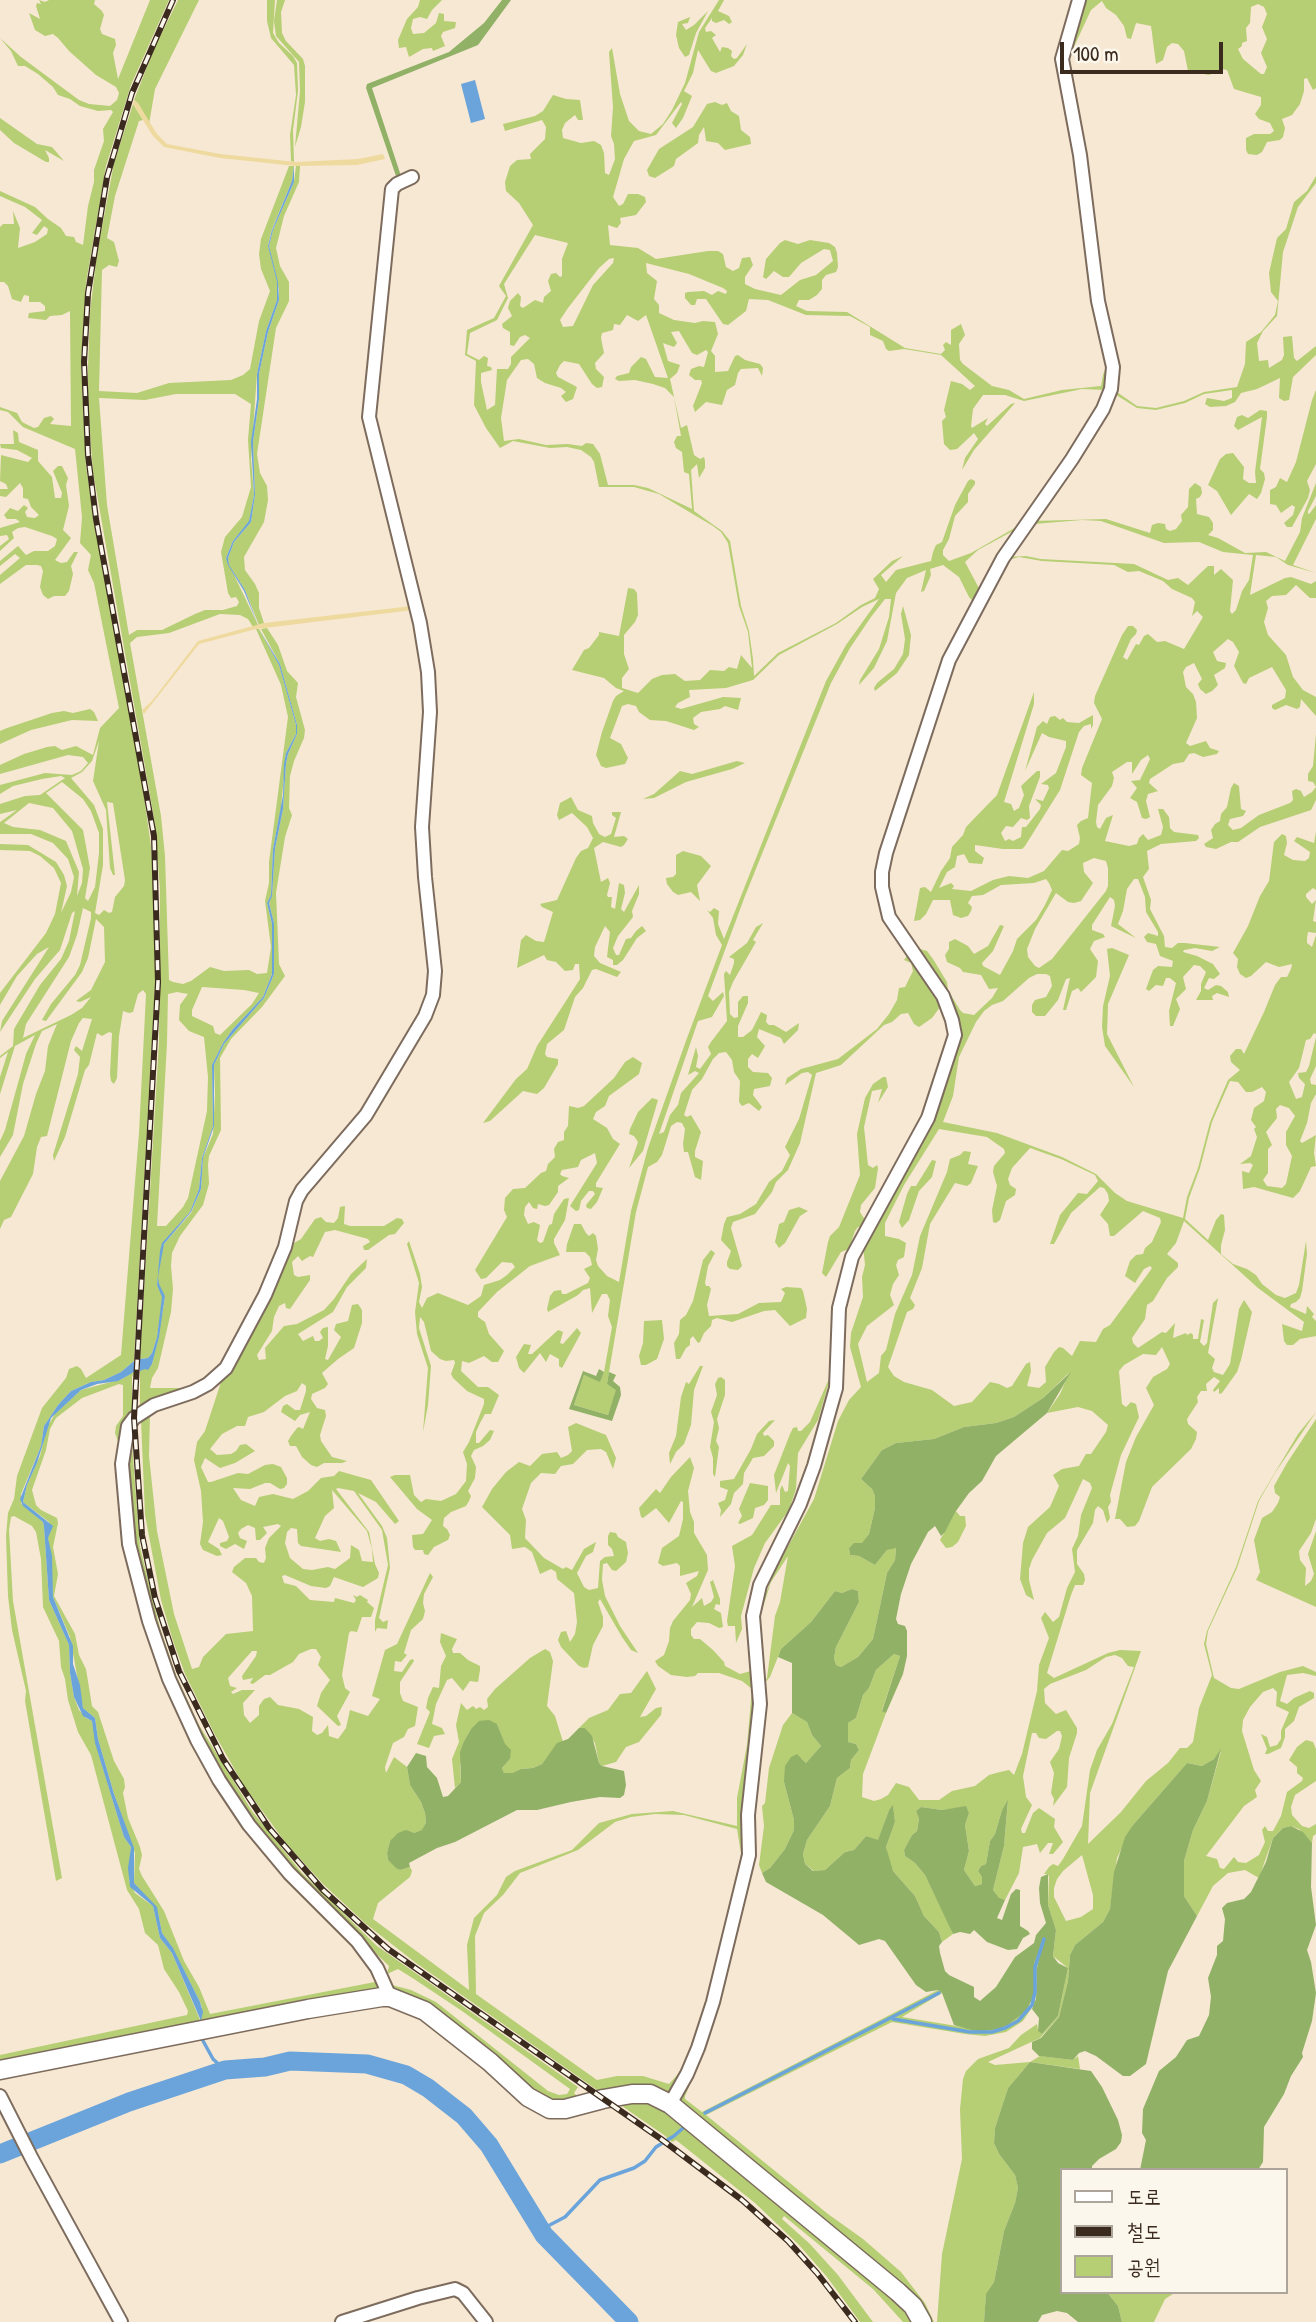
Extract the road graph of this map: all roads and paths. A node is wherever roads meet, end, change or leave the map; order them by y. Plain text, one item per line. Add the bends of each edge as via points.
1 (1079, 0) edge
2 (412, 177) dead end
3 (390, 1997) junction
4 (0, 2070) edge
5 (0, 2096) edge
6 (670, 2104) junction
7 (121, 2322) edge
8 (342, 2322) edge
9 (486, 2322) edge
10 (922, 2322) edge

1 - 6 street via 1062,59 1080,155 1098,302 1113,368 1111,389 1072,459 1003,558 949,660 886,853 882,879 889,917 943,996 955,1035 929,1118 852,1257 839,1308 836,1388 800,1504 758,1593 753,1616 760,1704 748,1815 749,1855 706,2025
2 - 3 street via 392,189 369,417 428,672 422,827 435,971 433,995 366,1115 302,1190 265,1295 226,1368 201,1388 154,1405 134,1418 128,1426 121,1464 129,1544 149,1621 197,1740 249,1825 357,1941 377,1968
3 - 4 main road
3 - 6 main road via 425,2011 528,2097 550,2109 632,2094 650,2094
5 - 7 street
6 - 10 main road via 898,2292
8 - 9 street via 455,2289

